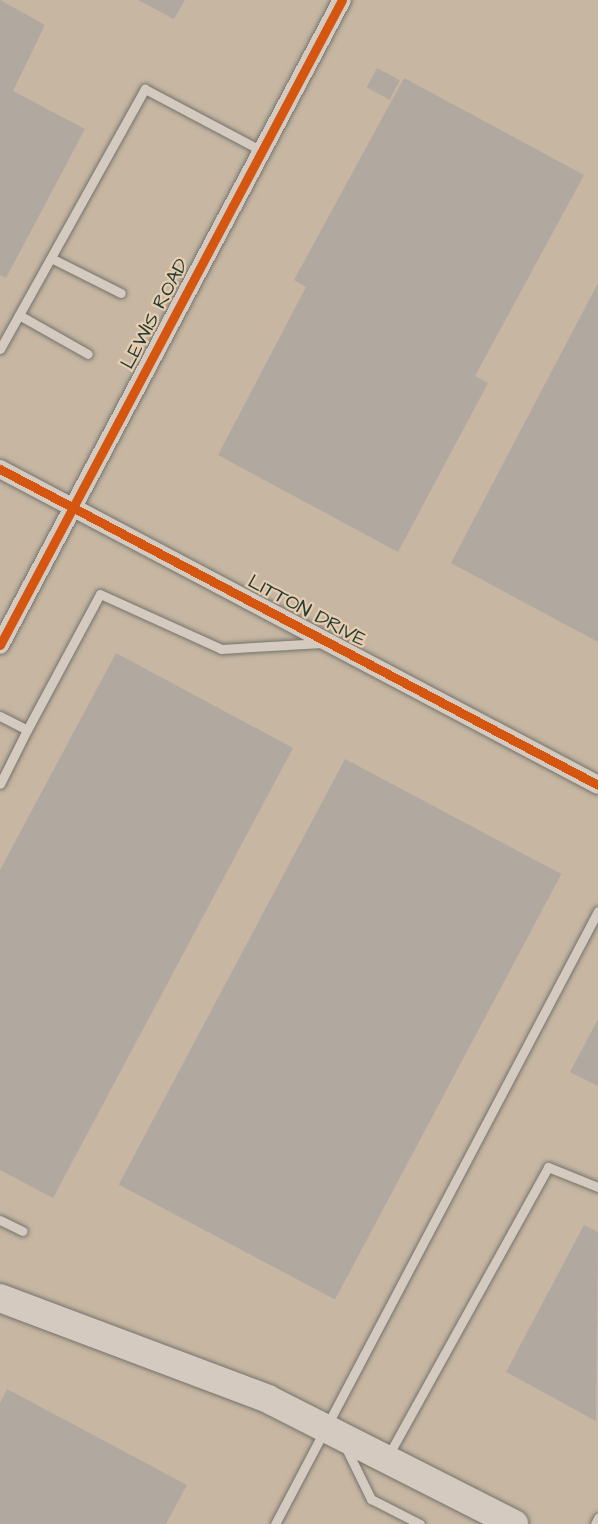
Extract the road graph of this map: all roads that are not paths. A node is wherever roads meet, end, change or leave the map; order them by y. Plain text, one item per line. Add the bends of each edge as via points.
1 (342, 0) edge
2 (262, 151) junction
3 (51, 258) junction
4 (121, 292) dead end
5 (19, 315) junction
6 (0, 349) edge
7 (88, 354) dead end
8 (0, 469) edge
9 (72, 508) junction
10 (329, 642) junction
11 (0, 645) edge
12 (0, 716) edge
13 (27, 730) junction
14 (0, 784) edge
15 (598, 785) edge
16 (598, 911) edge
17 (598, 1187) edge
18 (0, 1220) edge
19 (23, 1231) dead end
20 (0, 1298) edge
21 (333, 1431) junction
22 (387, 1459) junction
23 (598, 1518) edge
24 (275, 1524) edge
25 (420, 1524) edge
26 (514, 1524) edge
27 (595, 1524) edge

1 - 2 street, LEWIS ROAD
2 - 3 lane via 145,89
2 - 9 street, LEWIS ROAD
3 - 4 lane
3 - 5 lane
5 - 6 lane
5 - 7 lane
8 - 9 street, LITTON DRIVE
9 - 10 street, LITTON DRIVE
9 - 11 street, LEWIS ROAD
10 - 13 lane via 221,649 100,594
10 - 15 street, LITTON DRIVE
12 - 13 lane
13 - 14 lane
16 - 21 lane
17 - 22 lane via 548,1167
18 - 19 lane
20 - 21 main road via 268,1399
21 - 22 main road
21 - 24 lane
21 - 25 lane via 371,1499
22 - 26 main road
23 - 27 lane

